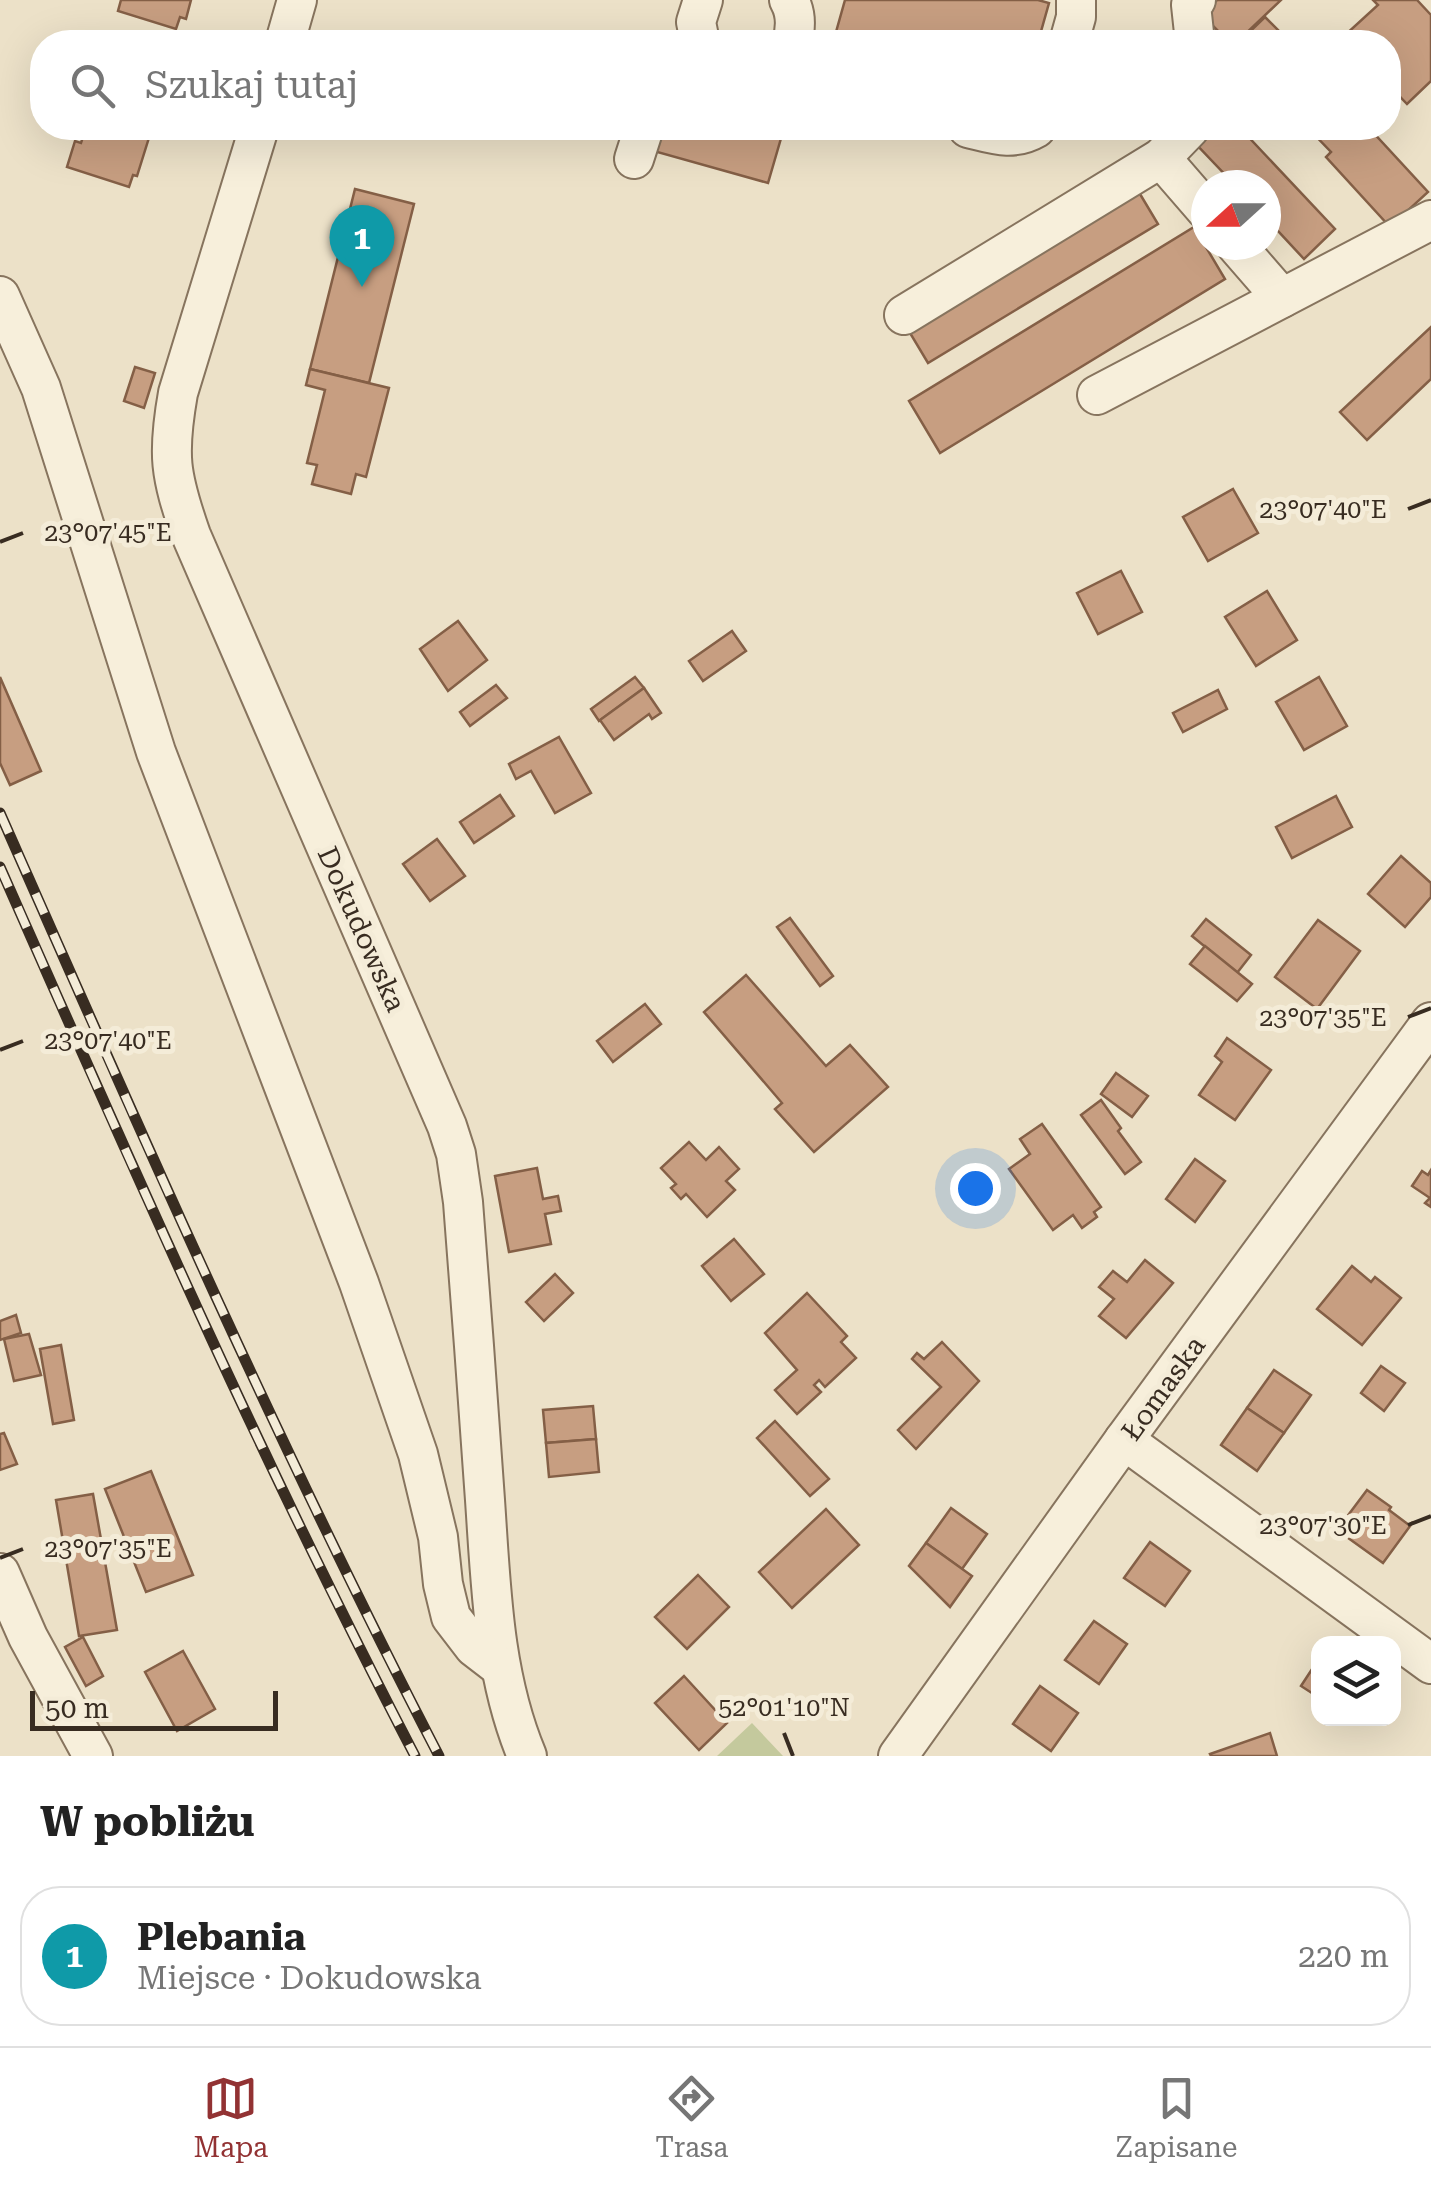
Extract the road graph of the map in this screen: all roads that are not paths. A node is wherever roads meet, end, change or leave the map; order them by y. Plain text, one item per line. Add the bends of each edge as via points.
1 (298, 0) edge
2 (703, 0) edge
3 (789, 0) edge
4 (1076, 0) edge
5 (1196, 0) edge
6 (288, 30) edge
7 (698, 30) edge
8 (795, 30) edge
9 (1072, 30) edge
10 (1193, 30) edge
11 (255, 140) edge
12 (1178, 140) edge
13 (1161, 158) junction
14 (1191, 193) edge
15 (1431, 220) edge
16 (1249, 260) edge
17 (0, 296) edge
18 (1282, 298) junction
19 (904, 316) dead end
20 (1097, 396) dead end
21 (1431, 1022) edge
22 (1124, 1440) junction
23 (0, 1573) edge
24 (1431, 1664) edge
25 (500, 1668) junction
26 (92, 1756) edge
27 (527, 1756) edge
28 (898, 1756) edge

1 - 6 street
2 - 7 street
3 - 8 street
4 - 9 street
5 - 10 street via 1190,5
11 - 25 street, Dokudowska via 178,393 172,476 191,535 456,1154
12 - 13 street
13 - 14 street
13 - 19 street
15 - 18 street
16 - 18 street
17 - 25 street via 41,388 156,752 418,1454 451,1618
18 - 20 street
21 - 22 street, Łomaska
22 - 24 street
22 - 28 street, Łomaska
23 - 26 street
25 - 27 street, Dokudowska

